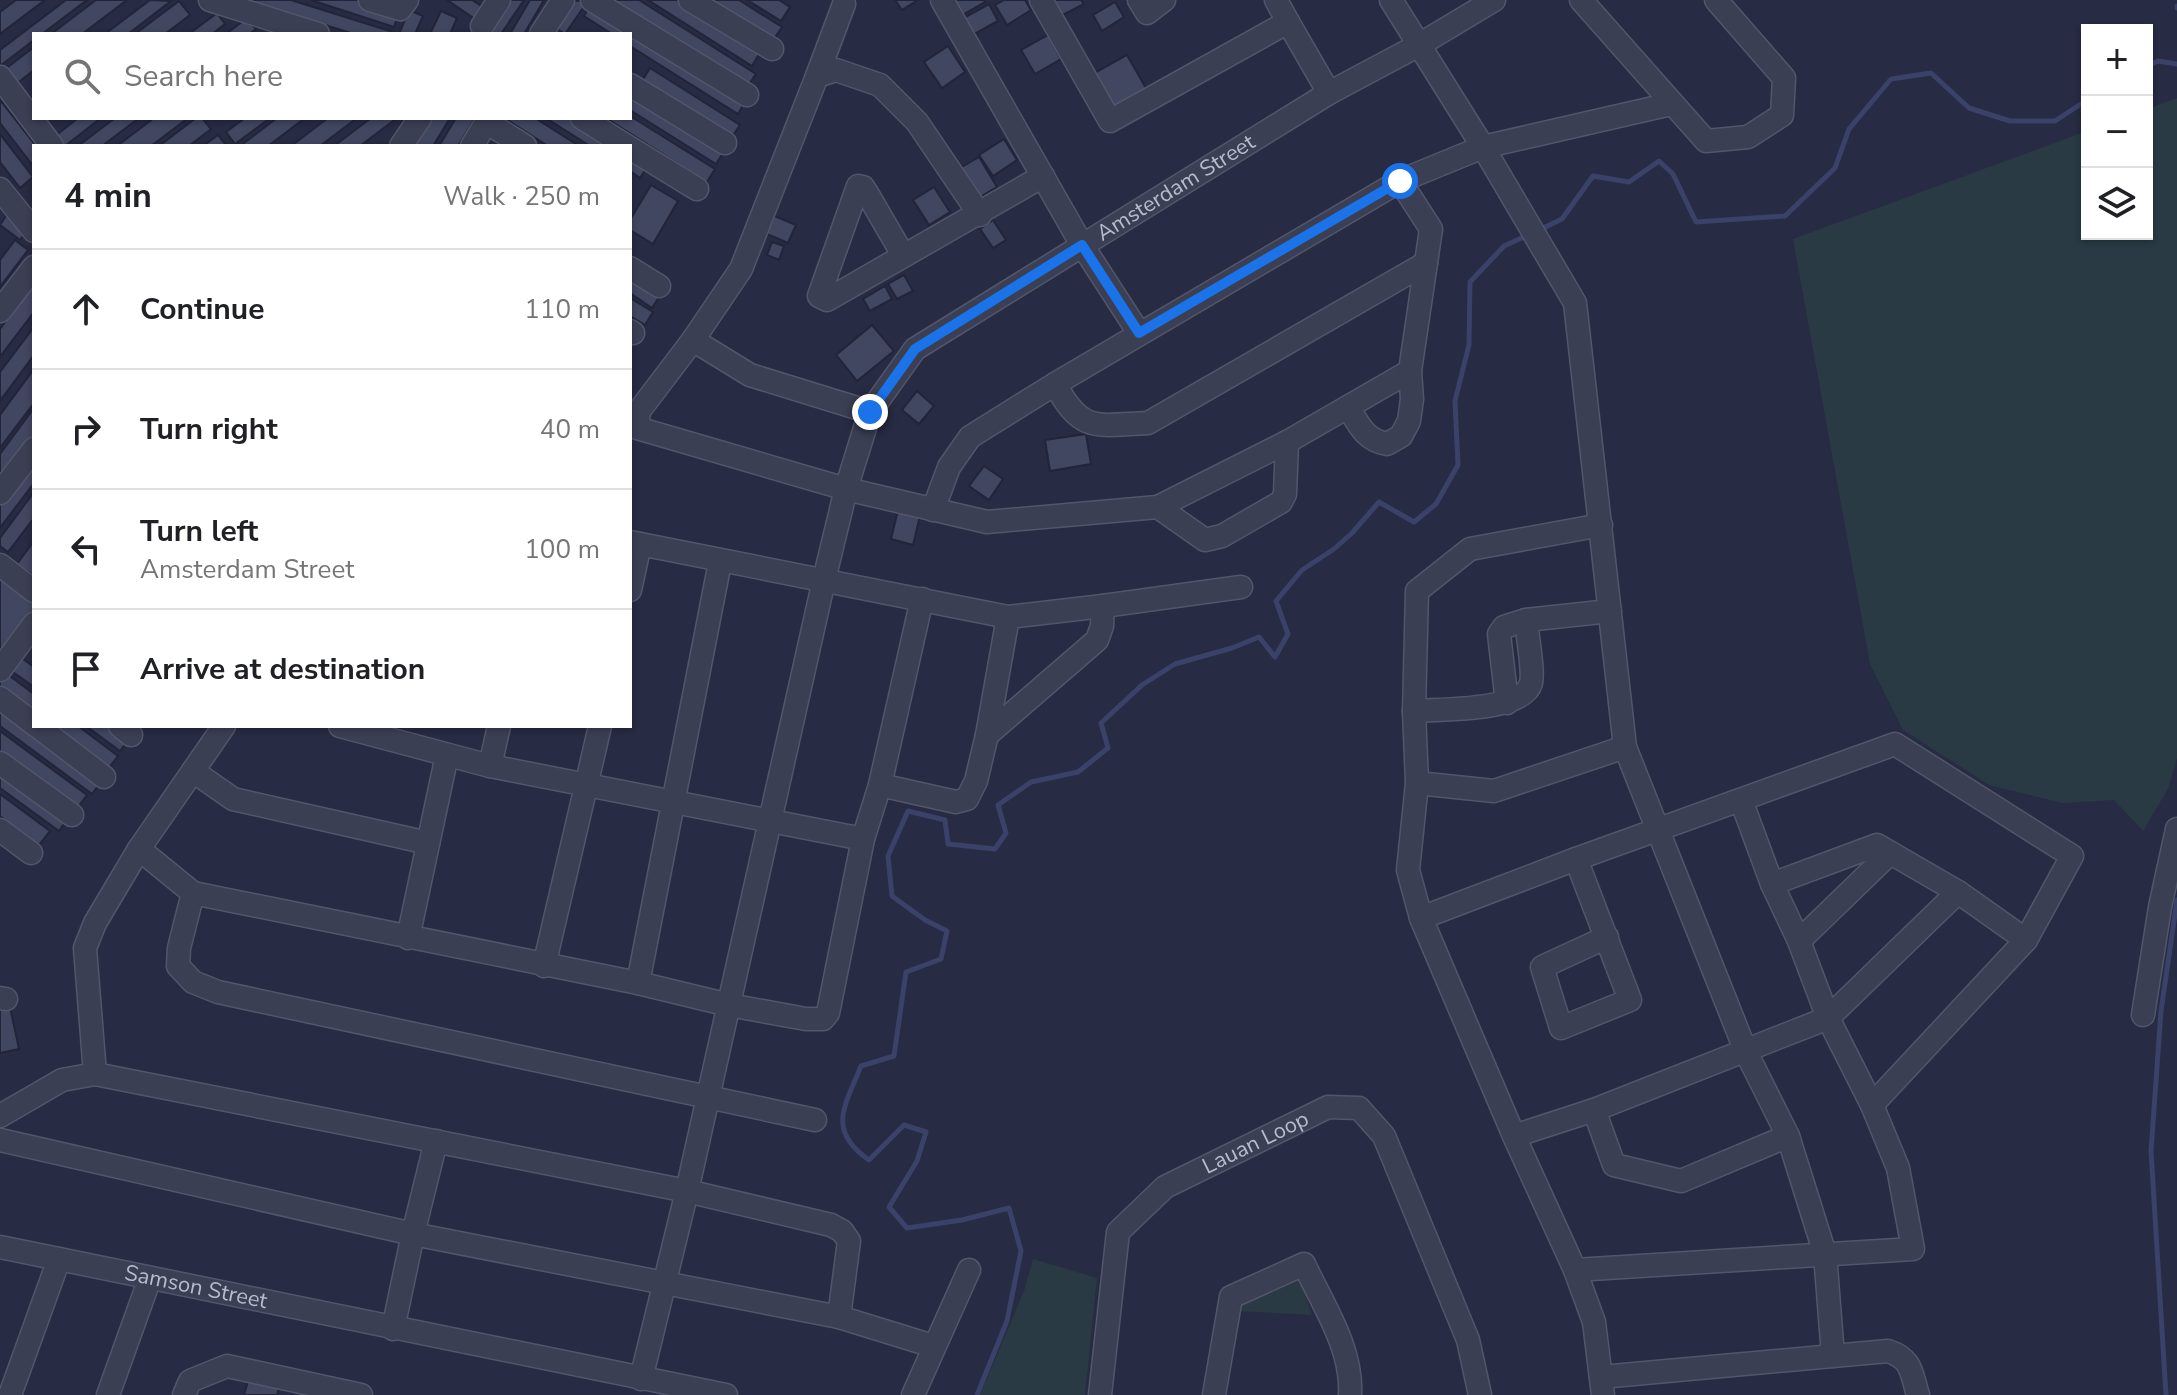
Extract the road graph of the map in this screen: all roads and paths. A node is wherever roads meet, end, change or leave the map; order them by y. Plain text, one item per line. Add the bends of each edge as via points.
1 (210, 0) edge
2 (370, 0) edge
3 (407, 0) edge
4 (563, 0) edge
5 (592, 0) edge
6 (690, 0) edge
7 (942, 0) edge
8 (1041, 0) edge
9 (1139, 0) edge
10 (1164, 0) edge
11 (1276, 0) edge
12 (1391, 0) edge
13 (1494, 0) edge
14 (1581, 0) edge
15 (1716, 0) edge
16 (844, 4) dead end
17 (1288, 22) junction
18 (312, 32) edge
19 (544, 32) edge
20 (1419, 45) junction
21 (772, 49) dead end
22 (817, 76) junction
23 (0, 77) edge
24 (632, 86) edge
25 (1329, 93) junction
26 (747, 95) dead end
27 (1671, 104) junction
28 (32, 119) edge
29 (32, 120) edge
30 (419, 120) edge
31 (488, 120) edge
32 (585, 120) edge
33 (725, 143) dead end
34 (50, 144) edge
35 (402, 144) edge
36 (473, 144) edge
37 (522, 144) edge
38 (624, 144) edge
39 (1483, 147) junction
40 (632, 149) edge
41 (1043, 176) junction
42 (1400, 181) junction
43 (0, 189) edge
44 (697, 189) dead end
45 (980, 215) junction
46 (32, 229) edge
47 (1082, 245) junction
48 (903, 255) junction
49 (1426, 263) junction
50 (632, 269) edge
51 (32, 270) edge
52 (659, 286) dead end
53 (0, 311) edge
54 (1139, 333) junction
55 (693, 340) junction
56 (1410, 371) junction
57 (1055, 384) junction
58 (1348, 407) junction
59 (870, 412) junction
60 (1287, 442) junction
61 (32, 452) edge
62 (846, 489) junction
63 (0, 493) edge
64 (1158, 507) junction
65 (933, 510) junction
66 (1601, 525) junction
67 (635, 543) edge
68 (720, 562) junction
69 (0, 565) edge
70 (632, 571) edge
71 (824, 580) junction
72 (1241, 587) dead end
73 (32, 589) edge
74 (922, 599) junction
75 (1103, 606) junction
76 (1610, 611) junction
77 (1008, 617) junction
78 (32, 631) edge
79 (25, 656) edge
80 (0, 670) edge
81 (0, 698) edge
82 (1414, 711) junction
83 (32, 723) edge
84 (39, 728) edge
85 (223, 728) edge
86 (347, 728) edge
87 (499, 728) edge
88 (600, 728) edge
89 (987, 735) junction
90 (1625, 747) junction
91 (447, 755) junction
92 (0, 763) edge
93 (490, 766) junction
94 (193, 771) junction
95 (104, 777) dead end
96 (1417, 783) junction
97 (880, 785) junction
98 (587, 786) junction
99 (1741, 800) junction
100 (675, 801) junction
101 (72, 815) dead end
102 (769, 821) junction
103 (2177, 829) edge
104 (0, 830) edge
105 (1659, 831) junction
106 (863, 839) junction
107 (428, 843) junction
108 (139, 849) junction
109 (31, 853) dead end
110 (1890, 853) junction
111 (1576, 859) junction
112 (1772, 884) junction
113 (1958, 892) junction
114 (193, 893) junction
115 (1421, 918) junction
116 (1607, 937) dead end
117 (408, 938) junction
118 (2026, 940) junction
119 (1799, 941) junction
120 (544, 966) junction
121 (638, 983) junction
122 (729, 1005) junction
123 (2143, 1015) dead end
124 (1828, 1018) junction
125 (1746, 1052) junction
126 (95, 1074) junction
127 (707, 1095) junction
128 (1872, 1105) junction
129 (1594, 1110) junction
130 (0, 1116) edge
131 (815, 1120) dead end
132 (1514, 1136) junction
133 (1788, 1136) junction
134 (0, 1140) edge
135 (436, 1141) junction
136 (687, 1191) junction
137 (413, 1234) junction
138 (0, 1247) edge
139 (1825, 1254) junction
140 (59, 1259) junction
141 (969, 1270) dead end
142 (1575, 1270) junction
143 (150, 1278) junction
144 (664, 1283) junction
145 (839, 1317) junction
146 (393, 1329) junction
147 (933, 1346) junction
148 (1833, 1356) junction
149 (641, 1379) junction
150 (1602, 1386) edge
151 (10, 1395) edge
152 (108, 1395) edge
153 (184, 1395) edge
154 (361, 1395) edge
155 (726, 1395) edge
156 (913, 1395) edge
157 (1100, 1395) edge
158 (1214, 1395) edge
159 (1350, 1395) edge
160 (1480, 1395) edge
161 (1918, 1395) edge

1 - 18 street
2 - 3 street via 400,9
4 - 19 street
5 - 26 street
6 - 21 street
7 - 41 street
8 - 17 street via 1110,121
9 - 10 street via 1147,13
11 - 17 street
12 - 20 street
13 - 20 street, Amsterdam Street
14 - 27 street
15 - 27 street via 1784,78 1782,115 1748,137 1706,141
16 - 22 street
17 - 25 street
20 - 25 street, Amsterdam Street
20 - 39 street
22 - 45 street via 836,70 880,85 917,122
22 - 55 street via 741,269
23 - 28 street
24 - 33 street
25 - 47 street, Amsterdam Street
27 - 39 street
29 - 34 street
30 - 35 street
31 - 36 street
31 - 37 street
32 - 38 street
39 - 42 street
39 - 66 street via 1575,303
40 - 44 street
41 - 45 street
41 - 47 street
42 - 49 street via 1431,229
42 - 54 street
43 - 46 street
45 - 48 street
47 - 54 street
47 - 59 street, Amsterdam Street via 915,349
48 - 48 street via 827,300 819,296 858,186
49 - 56 street
49 - 57 street via 1148,423 1101,425 1079,419
50 - 52 street
51 - 53 street
54 - 57 street
55 - 59 street via 750,375
55 - 62 street via 639,411 637,428
56 - 58 street
56 - 58 street via 1409,421 1401,436 1387,444 1374,441
57 - 65 street via 970,437 949,467
58 - 60 street
59 - 62 street, Amsterdam Street
60 - 64 street
60 - 64 street via 1281,502 1222,536 1205,540
61 - 63 street
62 - 65 street
62 - 71 street, Amsterdam Street
64 - 65 street via 987,522
66 - 76 street
66 - 82 street via 1470,549 1417,591
67 - 68 street
67 - 70 street
68 - 71 street
68 - 100 street
69 - 73 street
71 - 74 street
71 - 102 street, Amsterdam Street
72 - 75 street
74 - 77 street
74 - 97 street
75 - 77 street
75 - 89 street via 1097,640
76 - 82 street via 1504,627 1499,634 1507,703
76 - 90 street
77 - 89 street
78 - 79 street
79 - 80 street
81 - 83 street
82 - 96 street
84 - 95 street
85 - 94 street
86 - 91 street
87 - 93 street
88 - 98 street
89 - 97 street via 967,799 956,802
90 - 96 street via 1494,791
90 - 105 street
91 - 93 street
91 - 107 street
92 - 101 street
93 - 98 street
94 - 107 street via 233,799
94 - 108 street
96 - 115 street via 1408,870
97 - 106 street
98 - 100 street
98 - 120 street
99 - 105 street
99 - 112 street
99 - 118 street via 1895,744 2072,856
100 - 102 street
100 - 121 street
102 - 106 street
102 - 122 street, Amsterdam Street
103 - 123 street
104 - 109 street
105 - 111 street
105 - 125 street
106 - 122 street via 828,1013 823,1019 806,1019
107 - 117 street
108 - 114 street
108 - 126 street via 85,948
110 - 112 street via 1877,845
110 - 113 street
110 - 119 street
111 - 115 street
111 - 116 street
112 - 119 street
113 - 118 street
113 - 124 street
114 - 117 street
114 - 127 street via 178,966 193,982 218,992
115 - 132 street
117 - 120 street
118 - 128 street
119 - 124 street
120 - 121 street
121 - 122 street
122 - 127 street, Amsterdam Street
124 - 125 street
124 - 128 street
125 - 129 street
125 - 133 street
126 - 130 street via 62,1080
126 - 135 street
127 - 131 street
127 - 136 street, Amsterdam Street
128 - 139 street via 1898,1168 1913,1249
129 - 132 street
129 - 133 street via 1614,1165 1681,1181
132 - 142 street
133 - 139 street
134 - 137 street
135 - 136 street
135 - 137 street
136 - 144 street, Amsterdam Street
136 - 145 street via 842,1231 849,1241
137 - 144 street
137 - 146 street
138 - 140 street, Samson Street
139 - 142 street
139 - 148 street
140 - 143 street, Samson Street
140 - 151 street
141 - 147 street
142 - 150 street via 1594,1322
143 - 146 street, Samson Street
143 - 152 street
144 - 145 street
144 - 149 street, Amsterdam Street
145 - 147 street
146 - 149 street, Samson Street
147 - 156 street
148 - 150 street
148 - 161 street via 1888,1351 1902,1356
149 - 155 street, Samson Street
153 - 154 street via 190,1381 227,1366
157 - 160 street, Lauan Loop via 1118,1232 1165,1187 1328,1107 1359,1108 1384,1136 1468,1340
158 - 159 street via 1231,1297 1304,1264 1342,1345 1351,1374

